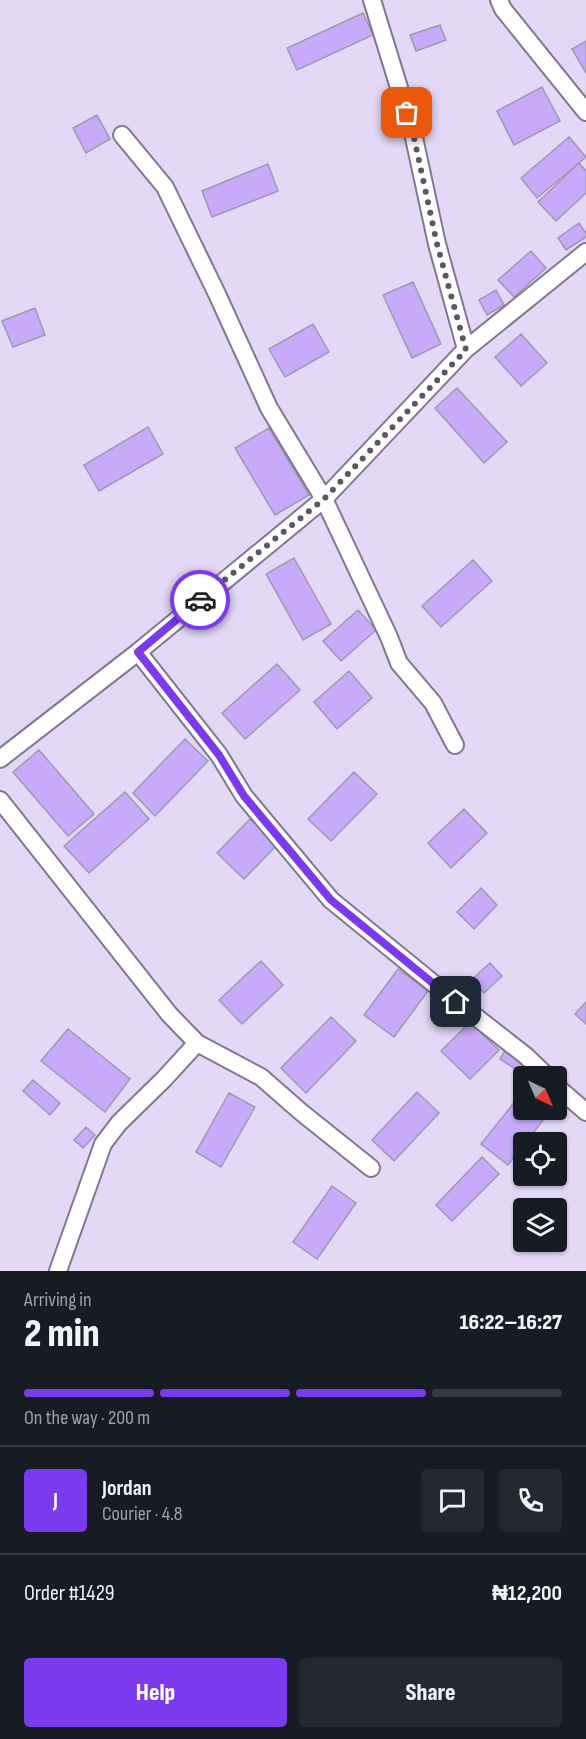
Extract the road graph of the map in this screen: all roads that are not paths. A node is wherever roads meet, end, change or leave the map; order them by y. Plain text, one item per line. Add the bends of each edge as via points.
1 (372, 0) edge
2 (499, 0) edge
3 (586, 112) edge
4 (122, 135) dead end
5 (586, 252) edge
6 (466, 350) junction
7 (324, 499) junction
8 (138, 652) junction
9 (455, 745) dead end
10 (0, 759) edge
11 (0, 800) edge
12 (197, 1043) junction
13 (536, 1066) edge
14 (567, 1096) edge
15 (586, 1112) edge
16 (371, 1168) dead end
17 (58, 1271) edge

1 - 6 street via 413,133 437,244
2 - 3 street
4 - 7 street via 165,187 269,408
5 - 6 street
6 - 7 street
7 - 8 street
7 - 9 street via 399,663 433,703
8 - 10 street
8 - 13 street via 219,755 244,796 331,900
11 - 12 street via 169,1014
12 - 16 street via 261,1077
12 - 17 street via 103,1143
14 - 15 street

